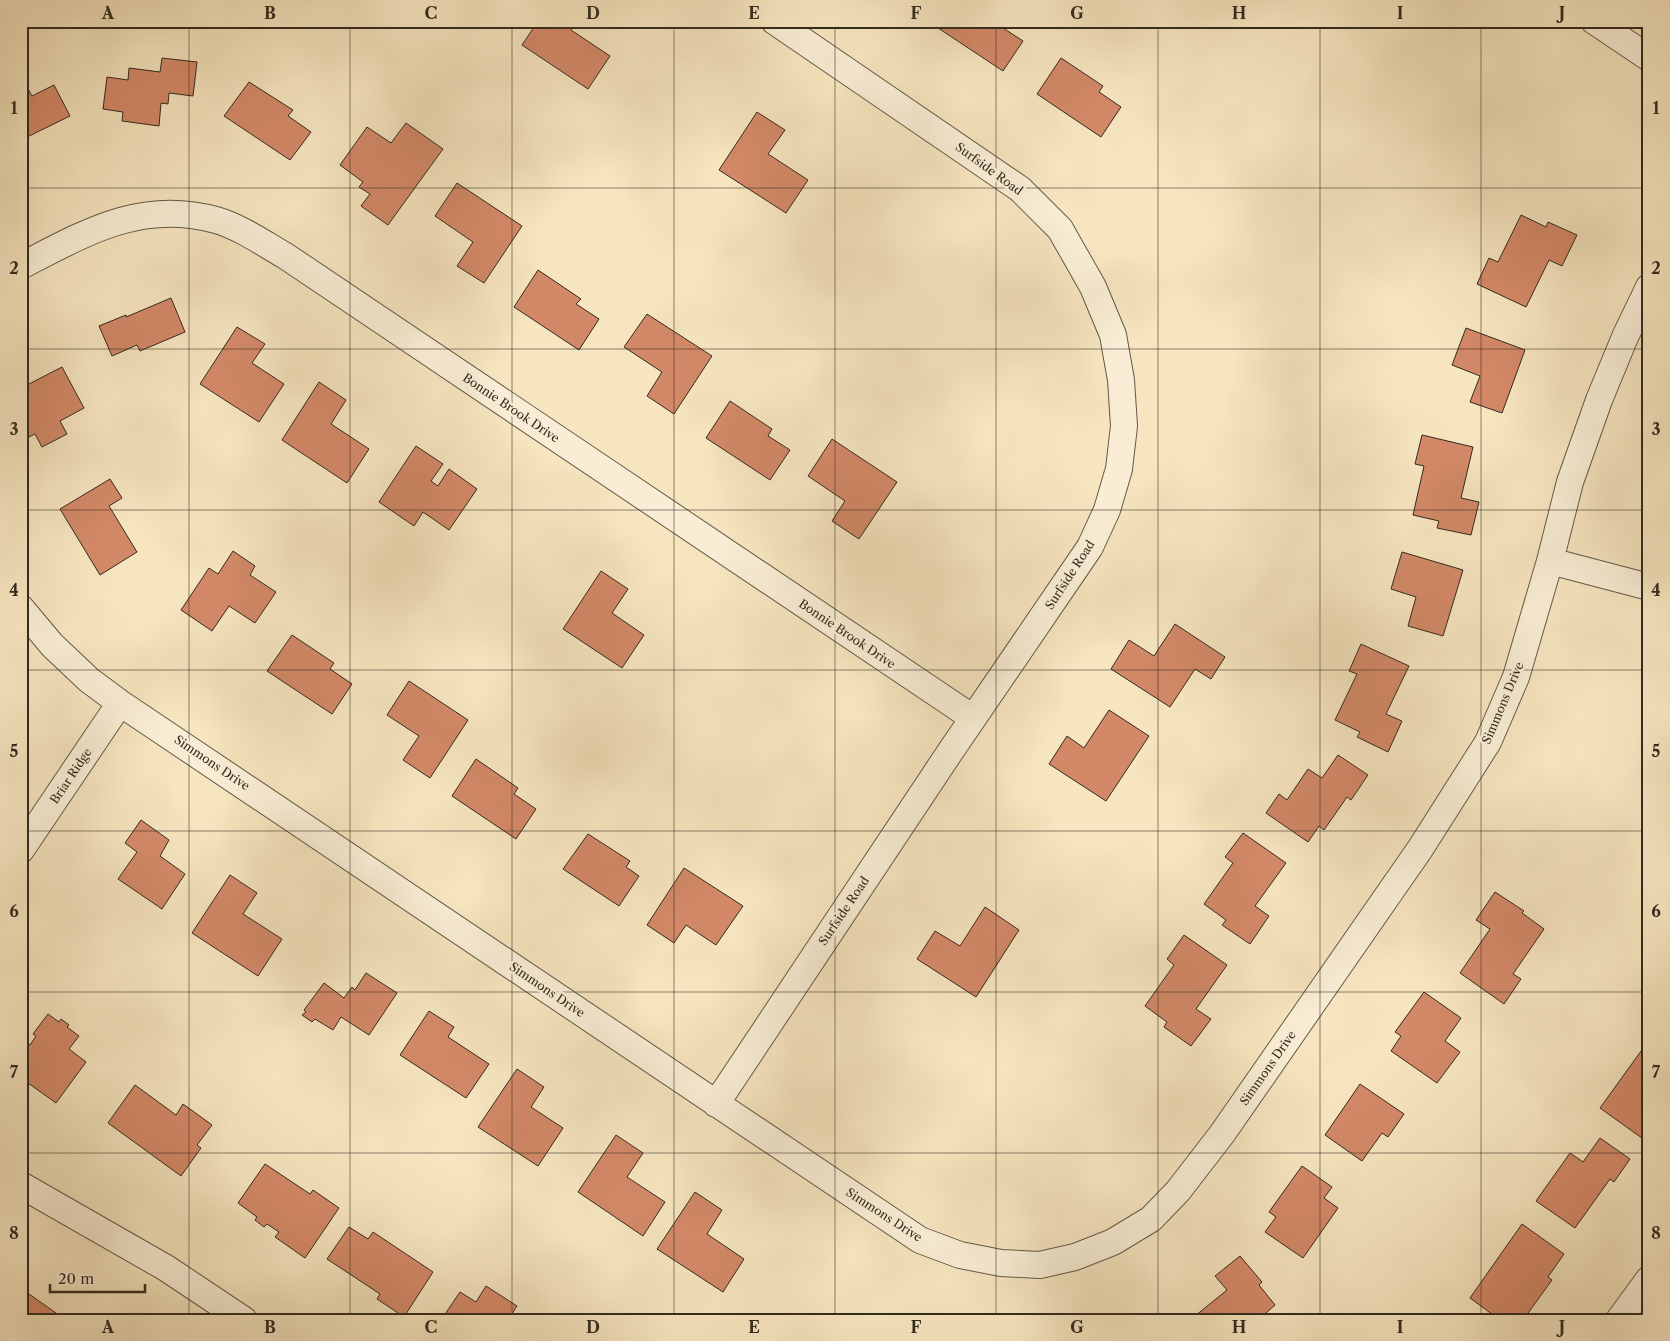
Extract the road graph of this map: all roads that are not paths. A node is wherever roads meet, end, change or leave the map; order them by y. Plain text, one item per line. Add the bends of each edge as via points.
1 (774, 21) edge
2 (1594, 21) edge
3 (1649, 58) edge
4 (21, 266) edge
5 (1649, 287) edge
6 (1550, 561) junction
7 (1649, 587) edge
8 (21, 608) edge
9 (120, 703) junction
10 (973, 718) junction
11 (21, 850) edge
12 (716, 1104) junction
13 (21, 1185) edge
14 (1649, 1279) edge
15 (244, 1320) edge
16 (1619, 1320) edge

1 - 10 street, Surfside Road via 1020,189 1060,229 1093,287 1113,335 1122,380 1124,426 1119,469 1107,510 1090,547
2 - 3 street
4 - 10 street, Bonnie Brook Drive via 91,230 150,214 217,220 244,232 284,255
5 - 6 street, Simmons Drive via 1625,336 1570,482
6 - 7 street
6 - 12 street, Simmons Drive via 1516,677 1488,742 1420,849 1222,1134 1178,1191 1151,1219 1113,1242 1075,1257 1040,1265 1000,1263 960,1255 920,1240
8 - 9 street, Simmons Drive via 52,645 89,680
9 - 11 street, Briar Ridge
9 - 12 street, Simmons Drive
10 - 12 street, Surfside Road
13 - 15 street via 166,1268
14 - 16 street

